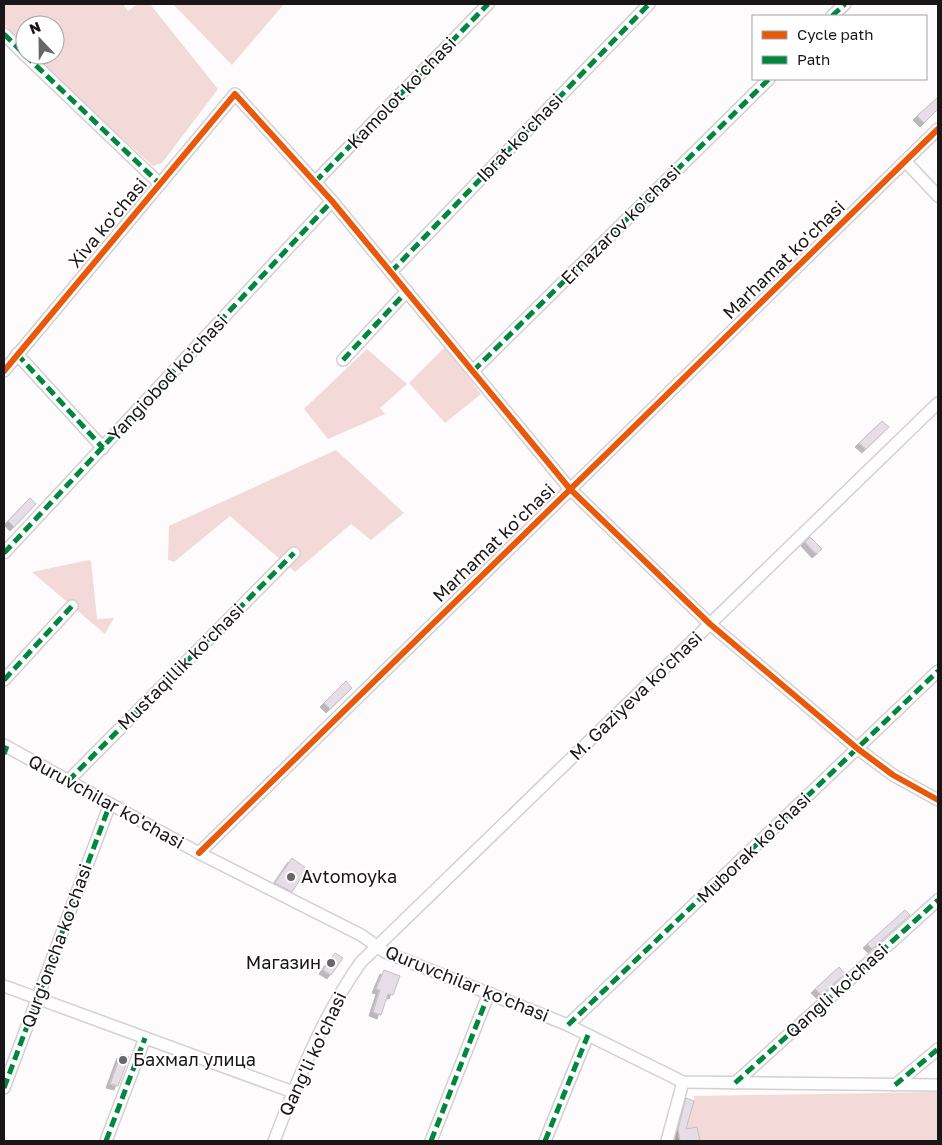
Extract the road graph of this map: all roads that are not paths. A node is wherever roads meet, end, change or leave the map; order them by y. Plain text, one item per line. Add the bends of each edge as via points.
1 (488, 4) edge
2 (650, 4) edge
3 (844, 4) edge
4 (833, 15) edge
5 (5, 39) edge
6 (15, 47) edge
7 (35, 65) edge
8 (768, 80) edge
9 (938, 129) edge
10 (906, 162) junction
11 (315, 182) junction
12 (160, 184) junction
13 (938, 196) edge
14 (332, 201) junction
15 (391, 272) junction
16 (407, 291) junction
17 (17, 354) junction
18 (343, 360) dead end
19 (4, 370) edge
20 (473, 371) junction
21 (938, 403) edge
22 (103, 448) junction
23 (570, 489) junction
24 (4, 553) edge
25 (294, 553) dead end
26 (72, 606) dead end
27 (710, 624) junction
28 (938, 671) edge
29 (4, 680) edge
30 (5, 748) edge
31 (858, 748) junction
32 (68, 781) junction
33 (938, 800) edge
34 (110, 804) junction
35 (199, 853) junction
36 (938, 900) edge
37 (376, 946) junction
38 (4, 986) edge
39 (489, 993) junction
40 (38, 1000) junction
41 (568, 1025) junction
42 (588, 1035) junction
43 (144, 1038) junction
44 (938, 1049) edge
45 (682, 1082) junction
46 (735, 1082) junction
47 (895, 1085) junction
48 (938, 1085) edge
49 (4, 1088) edge
50 (293, 1092) junction
51 (106, 1141) edge
52 (274, 1141) edge
53 (431, 1141) edge
54 (545, 1141) edge
55 (667, 1141) edge

1 - 11 street, Kamolot ko'chasi
2 - 15 street, Ibrat ko'chasi
3 - 4 street
5 - 6 street
7 - 12 street
8 - 20 street, Ernazarov ko'chasi
9 - 10 street, Marhamat ko'chasi
10 - 13 street
10 - 23 street, Marhamat ko'chasi
11 - 12 street, Xiva ko'chasi via 235,94
11 - 14 street
12 - 17 street, Xiva ko'chasi
14 - 15 street
14 - 22 street, Yangiobod ko'chasi
15 - 16 street
16 - 18 street
16 - 20 street
17 - 19 street, Xiva ko'chasi
17 - 22 street
20 - 23 street
21 - 27 street, M. Gaziyeva ko'chasi
22 - 24 street, Yangiobod ko'chasi
23 - 27 street
23 - 35 street, Marhamat ko'chasi
25 - 32 street, Mustaqillik ko'chasi
26 - 29 street
27 - 31 street
27 - 37 street, M. Gaziyeva ko'chasi
28 - 31 street, Muborak ko'chasi
30 - 32 street, Quruvchilar ko'chasi
31 - 33 street via 893,774
31 - 41 street, Muborak ko'chasi
32 - 34 street, Quruvchilar ko'chasi
34 - 35 street, Quruvchilar ko'chasi
34 - 40 street, Qurg'oncha ko'chasi
35 - 37 street, Quruvchilar ko'chasi via 361,935
36 - 46 street, Qangli ko'chasi
37 - 39 street, Quruvchilar ko'chasi
37 - 50 street, Qang'li ko'chasi via 337,998
38 - 40 street
39 - 41 street, Quruvchilar ko'chasi
39 - 53 street
40 - 43 street
40 - 49 street, Qurg'oncha ko'chasi
41 - 42 street, Quruvchilar ko'chasi
42 - 45 street, Quruvchilar ko'chasi
42 - 54 street
43 - 50 street
43 - 51 street
44 - 47 street
45 - 46 street, Quruvchilar ko'chasi
45 - 55 street
46 - 47 street, Quruvchilar ko'chasi
47 - 48 street, Quruvchilar ko'chasi
50 - 52 street, Qang'li ko'chasi

